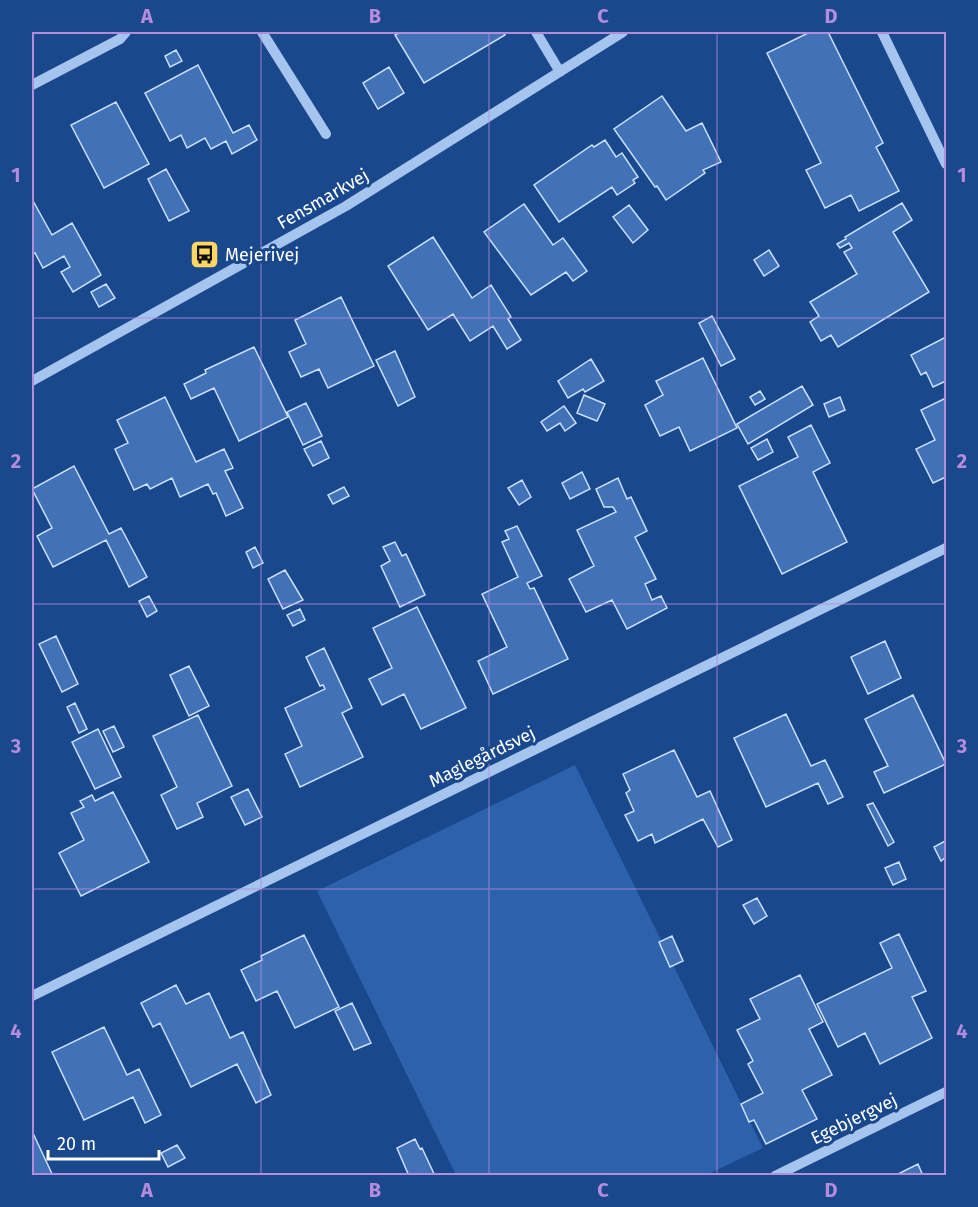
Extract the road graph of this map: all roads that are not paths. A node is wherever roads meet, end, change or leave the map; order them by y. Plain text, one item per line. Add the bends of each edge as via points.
1 (126, 32) edge
2 (262, 32) edge
3 (536, 32) edge
4 (623, 32) edge
5 (882, 32) edge
6 (560, 72) junction
7 (32, 85) edge
8 (326, 134) dead end
9 (946, 164) edge
10 (32, 381) edge
11 (946, 548) edge
12 (32, 996) edge
13 (946, 1092) edge
14 (775, 1176) edge

1 - 7 street via 120,39
2 - 8 street
3 - 6 street
4 - 6 street, Fensmarkvej
5 - 9 street
6 - 10 street, Fensmarkvej via 346,206
11 - 12 street, Maglegårdsvej
13 - 14 street, Egebjergvej

